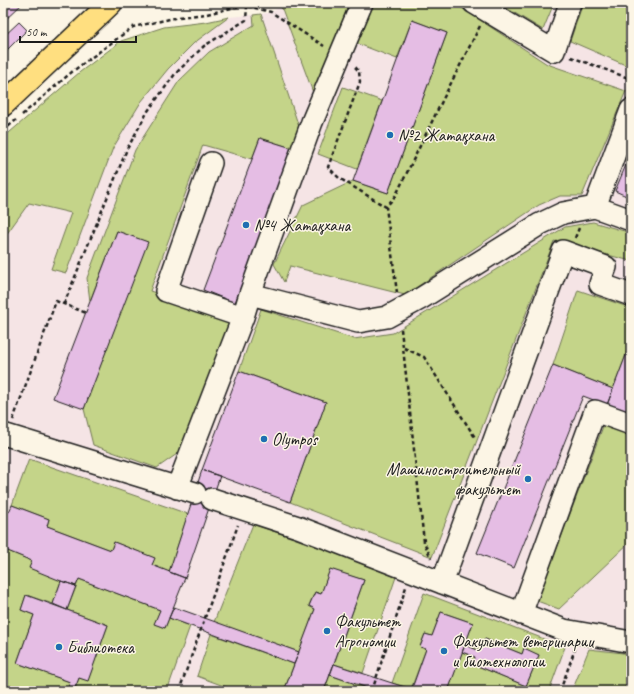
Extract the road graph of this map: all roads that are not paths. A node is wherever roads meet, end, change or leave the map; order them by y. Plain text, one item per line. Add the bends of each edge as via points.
1 (93, 3) edge
2 (111, 3) edge
3 (362, 3) edge
4 (474, 3) edge
5 (570, 3) edge
6 (3, 87) edge
7 (3, 105) edge
8 (631, 110) edge
9 (211, 163) dead end
10 (591, 208) junction
11 (631, 220) edge
12 (250, 294) junction
13 (631, 295) edge
14 (243, 317) junction
15 (631, 424) edge
16 (5, 435) edge
17 (195, 493) junction
18 (442, 583) junction
19 (521, 614) junction
20 (630, 640) edge

1 - 6 main road
2 - 7 main road
3 - 12 lane via 312,122
4 - 5 lane via 554,51
8 - 10 lane
9 - 14 lane via 166,291
10 - 11 lane
10 - 12 lane via 563,213 540,224 387,317 358,322
12 - 14 lane
13 - 18 lane via 600,284 606,267 563,251
14 - 17 lane
15 - 19 lane via 595,411
16 - 17 lane
17 - 18 lane via 298,527
18 - 19 lane
19 - 20 lane via 564,630

